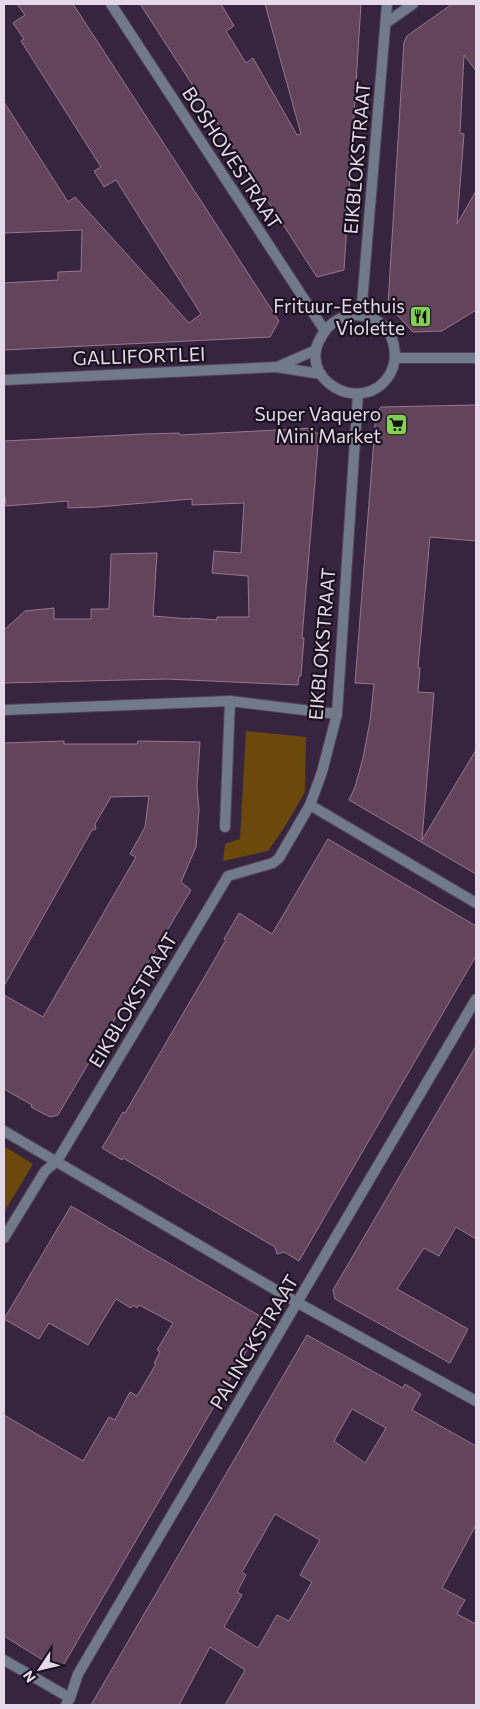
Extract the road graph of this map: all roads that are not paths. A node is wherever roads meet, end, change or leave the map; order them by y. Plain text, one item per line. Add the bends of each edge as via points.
1 (111, 4) edge
2 (387, 4) edge
3 (413, 4) edge
4 (386, 23) junction
5 (361, 315) junction
6 (325, 331) junction
7 (316, 350) junction
8 (396, 358) junction
9 (476, 358) edge
10 (276, 368) junction
11 (321, 374) junction
12 (4, 380) edge
13 (358, 394) junction
14 (230, 700) junction
15 (4, 710) edge
16 (337, 714) junction
17 (310, 805) junction
18 (226, 827) dead end
19 (476, 903) edge
20 (476, 998) edge
21 (4, 1131) edge
22 (57, 1161) junction
23 (4, 1238) edge
24 (298, 1302) junction
25 (476, 1401) edge
26 (4, 1660) edge
27 (68, 1702) edge

1 - 6 street, BOSHOVESTRAAT
2 - 4 street, EIKBLOKSTRAAT
3 - 4 street
4 - 5 street, EIKBLOKSTRAAT
5 - 6 street via 338,318
5 - 8 street via 388,331
6 - 7 street
7 - 10 street, GALLIFORTLEI
7 - 11 street via 316,363
8 - 9 street
8 - 13 street via 382,384
10 - 11 street, GALLIFORTLEI
10 - 12 street, GALLIFORTLEI
11 - 13 street via 337,389
13 - 16 street, EIKBLOKSTRAAT
14 - 15 street
14 - 16 street
14 - 18 street
16 - 17 street, EIKBLOKSTRAAT
17 - 19 street
17 - 22 street, EIKBLOKSTRAAT via 279,858 228,876
20 - 24 street, PALINCKSTRAAT
21 - 22 street
22 - 23 street, EIKBLOKSTRAAT via 45,1171
22 - 24 street
24 - 25 street
24 - 27 street, PALINCKSTRAAT via 78,1674
26 - 27 street

